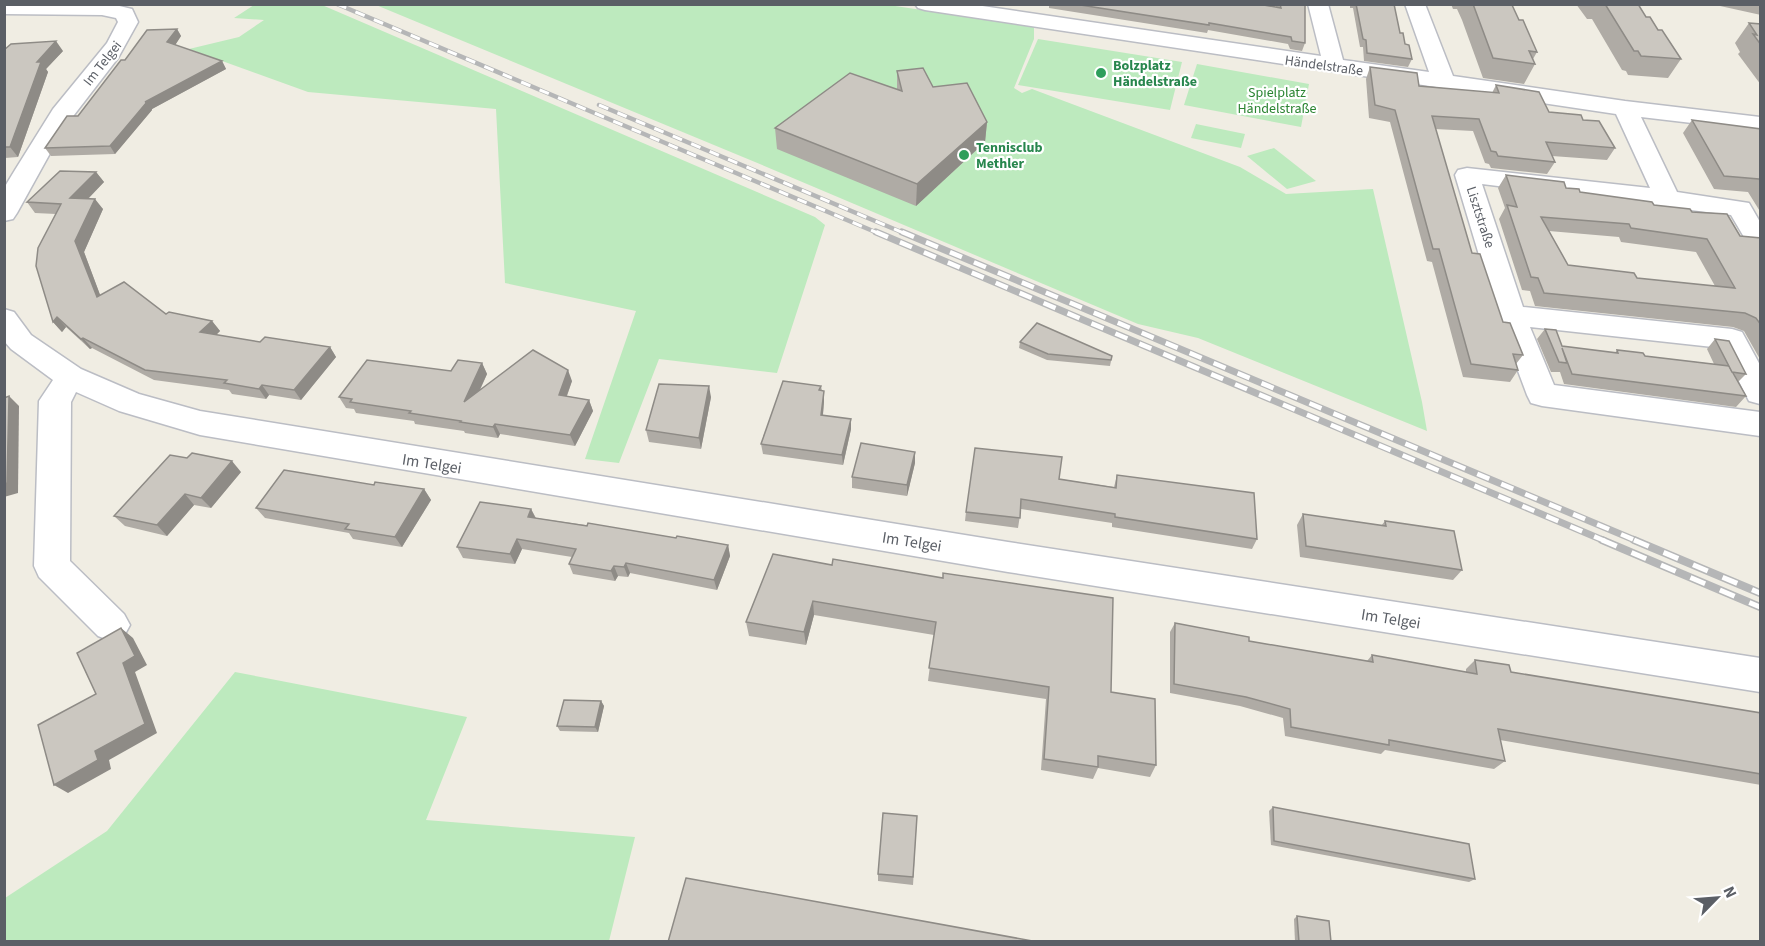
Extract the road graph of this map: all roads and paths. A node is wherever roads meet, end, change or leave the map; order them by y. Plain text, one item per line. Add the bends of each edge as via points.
1 (925, 4) edge
2 (1318, 4) edge
3 (1415, 4) edge
4 (4, 8) edge
5 (1334, 66) junction
6 (1444, 82) junction
7 (1625, 108) junction
8 (1761, 124) edge
9 (1667, 198) junction
10 (4, 213) edge
11 (1761, 243) edge
12 (1511, 315) junction
13 (4, 319) edge
14 (70, 377) junction
15 (1761, 393) edge
16 (1761, 424) edge
17 (111, 625) dead end
18 (1761, 675) edge

1 - 5 street, Händelstraße
2 - 5 street
3 - 6 street
4 - 10 street, Im Telgei via 102,9 125,12 128,22 118,44 71,101 29,165
5 - 6 street, Händelstraße
6 - 7 street, Händelstraße
7 - 8 street, Händelstraße
7 - 9 street
9 - 11 street, Lisztstraße via 1740,210
9 - 12 street, Lisztstraße via 1467,175
12 - 15 street via 1732,339
12 - 16 street, Lisztstraße via 1542,395
13 - 14 street, Im Telgei via 21,342
14 - 17 street via 56,401 52,566
14 - 18 street, Im Telgei via 130,403 200,423 1008,557

